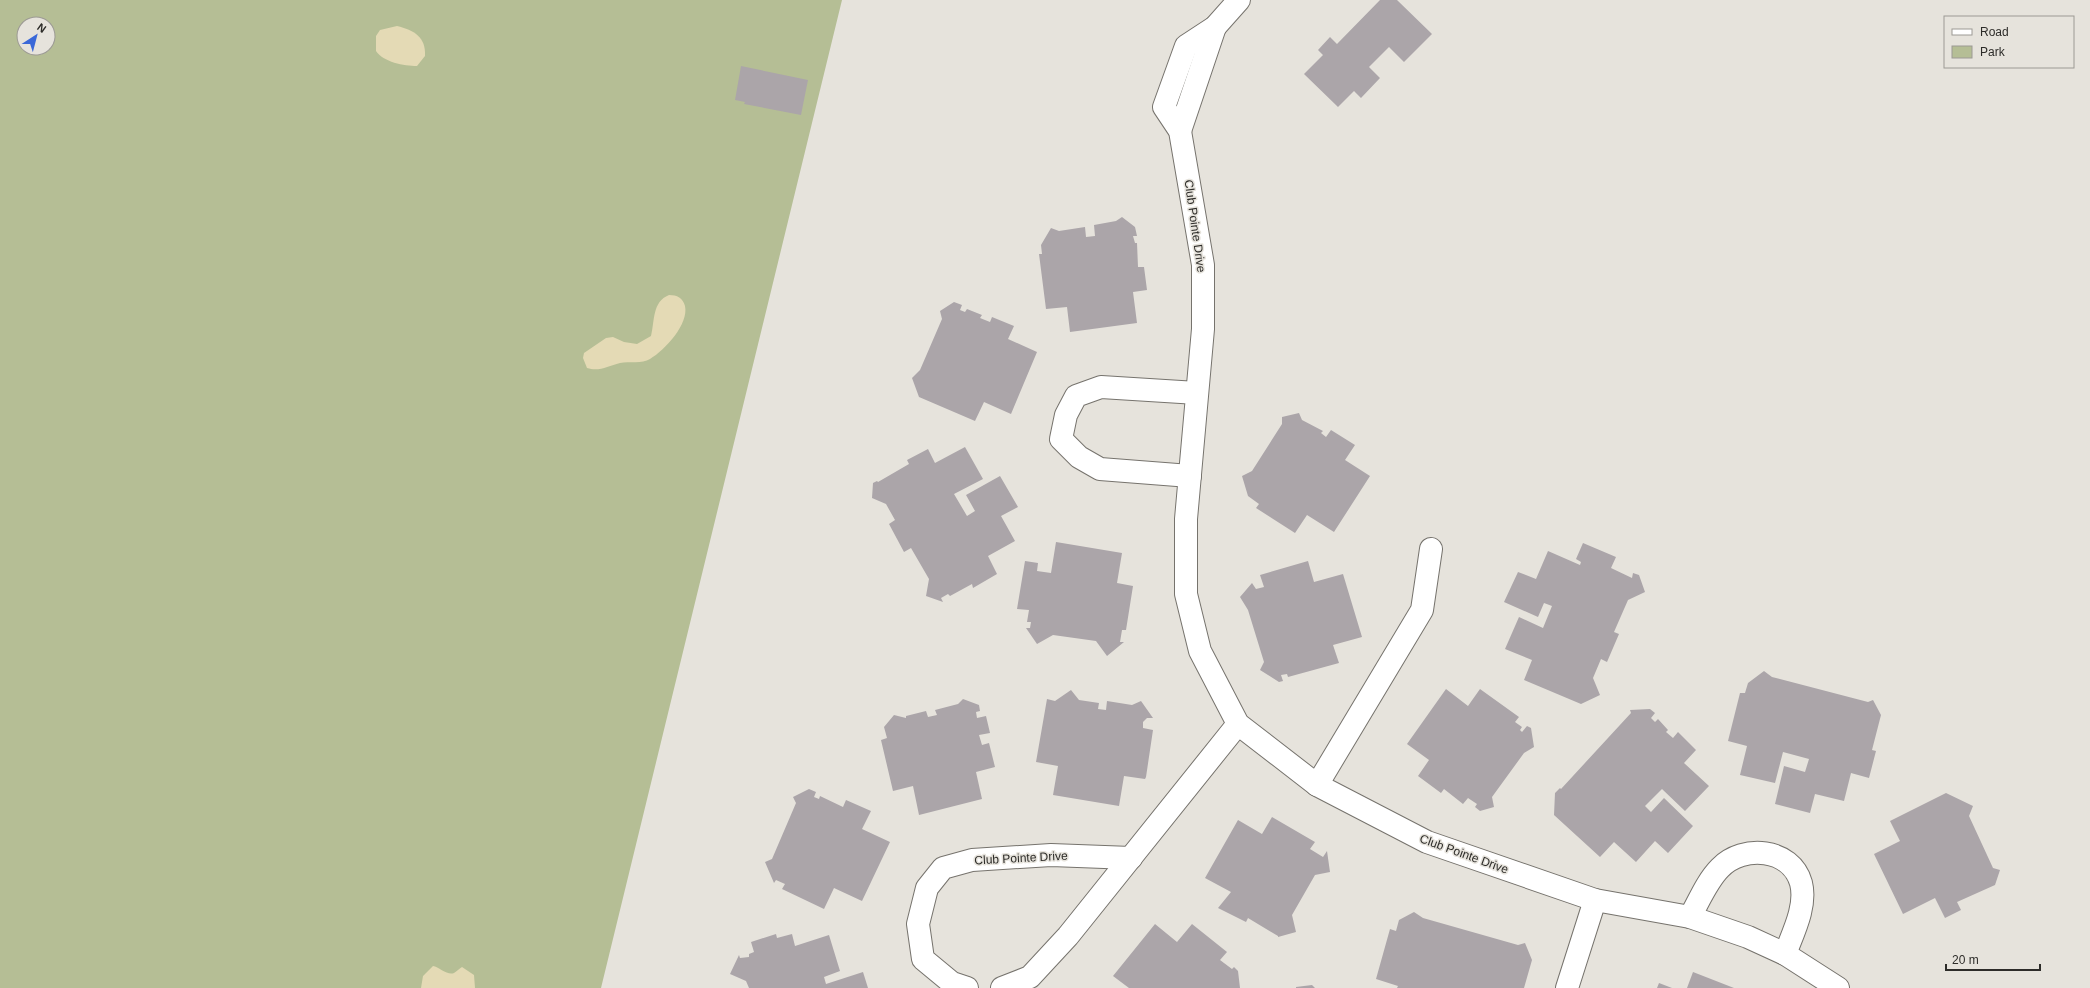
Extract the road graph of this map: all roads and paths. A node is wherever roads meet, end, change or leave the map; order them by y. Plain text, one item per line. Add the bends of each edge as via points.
1 (1239, 0) edge
2 (1197, 393) junction
3 (1190, 476) junction
4 (1431, 549) dead end
5 (1238, 724) junction
6 (1317, 785) junction
7 (1131, 858) junction
8 (1595, 900) junction
9 (1690, 917) junction
10 (1785, 954) junction
11 (968, 988) edge
12 (1002, 988) edge
13 (1567, 988) edge
14 (1838, 988) edge

1 - 2 street, Club Pointe Drive via 1215,27 1180,131 1203,265 1203,329
2 - 3 street, Club Pointe Drive
2 - 3 street via 1101,387 1076,396 1066,415 1061,439 1079,457 1100,469
3 - 5 street, Club Pointe Drive via 1186,519 1186,594 1200,651
4 - 6 street via 1422,610
5 - 6 street, Club Pointe Drive
5 - 7 street
6 - 8 street, Club Pointe Drive via 1427,842
7 - 11 street, Club Pointe Drive via 1051,855 972,860 943,868 927,888 918,924 923,959 952,983
7 - 12 street via 1068,936 1030,977
8 - 9 street, Club Pointe Drive
8 - 13 street
9 - 10 street, Club Pointe Drive via 1748,937
9 - 10 street via 1706,887 1721,867 1741,854 1761,852 1779,857 1792,869 1801,883 1802,902 1798,920
10 - 14 street, Club Pointe Drive

